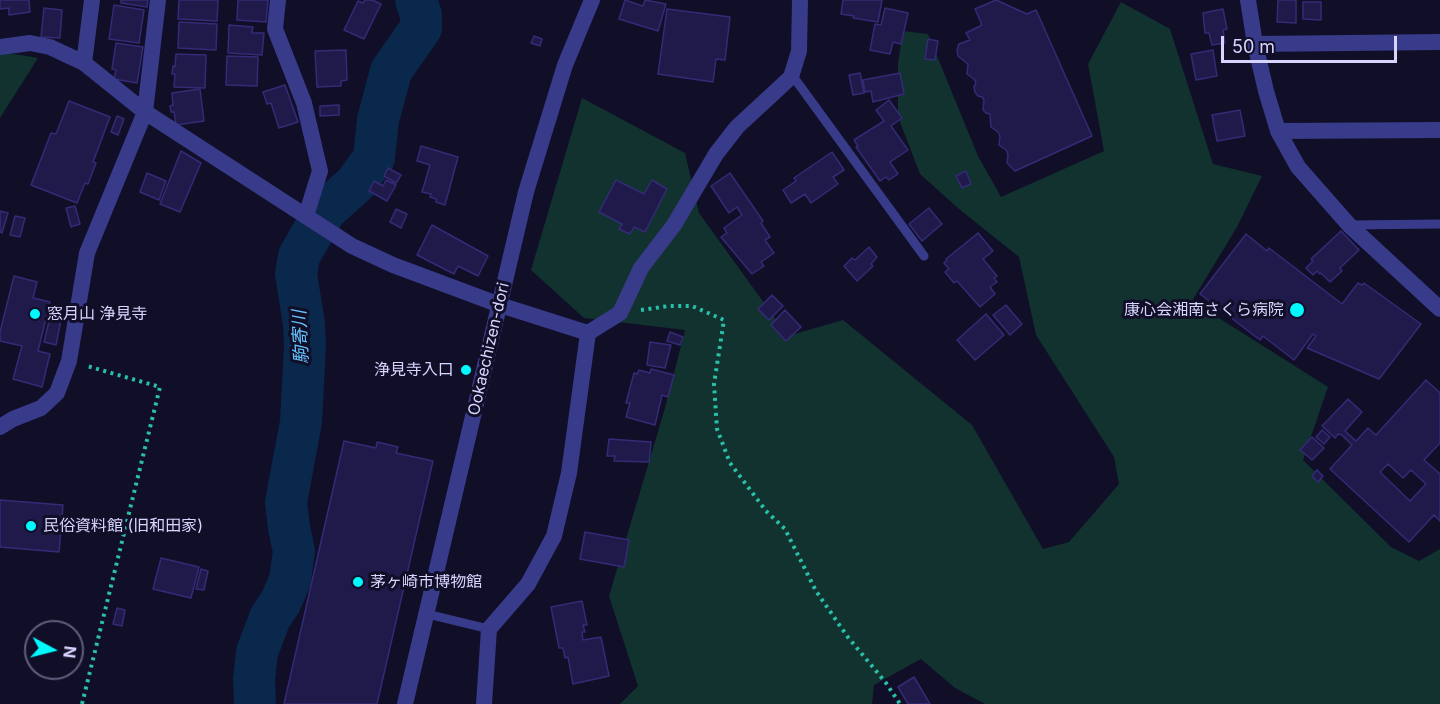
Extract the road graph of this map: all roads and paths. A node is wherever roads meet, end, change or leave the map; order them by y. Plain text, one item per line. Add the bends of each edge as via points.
1 (92, 0) edge
2 (158, 0) edge
3 (278, 0) edge
4 (591, 0) edge
5 (800, 0) edge
6 (1248, 0) edge
7 (1440, 42) edge
8 (1254, 44) junction
9 (0, 47) edge
10 (84, 63) junction
11 (792, 75) junction
12 (145, 112) junction
13 (1440, 130) edge
14 (1278, 131) junction
15 (313, 221) junction
16 (1440, 224) edge
17 (1349, 225) junction
18 (924, 256) dead end
19 (500, 304) junction
20 (1440, 309) edge
21 (620, 313) junction
22 (588, 333) junction
23 (69, 361) junction
24 (0, 427) edge
25 (427, 614) junction
26 (489, 629) junction
27 (82, 704) edge
28 (405, 704) edge
29 (484, 704) edge
30 (900, 704) edge

1 - 10 street
2 - 12 street
3 - 15 street via 275,29 304,103 320,171
4 - 19 street, Ookaechizen-dori via 546,123
5 - 11 street via 799,51
6 - 8 street
7 - 8 street
8 - 14 street
9 - 10 street via 30,43 50,47
10 - 12 street
11 - 18 lane
11 - 21 street via 737,127 716,154 674,225 641,268
12 - 15 street
12 - 23 street via 87,253
13 - 14 street
14 - 17 street via 1298,167
15 - 19 street via 352,246 393,265
16 - 17 lane
17 - 20 street
19 - 22 street
19 - 25 street, Ookaechizen-dori
21 - 22 street
21 - 30 path via 692,306 724,320 714,384 717,429 730,463 766,511 785,529 816,591
22 - 26 street via 569,472 554,536 528,584
23 - 24 street via 57,393 41,408
23 - 27 path via 160,387
25 - 26 lane
25 - 28 street, Ookaechizen-dori
26 - 29 street

